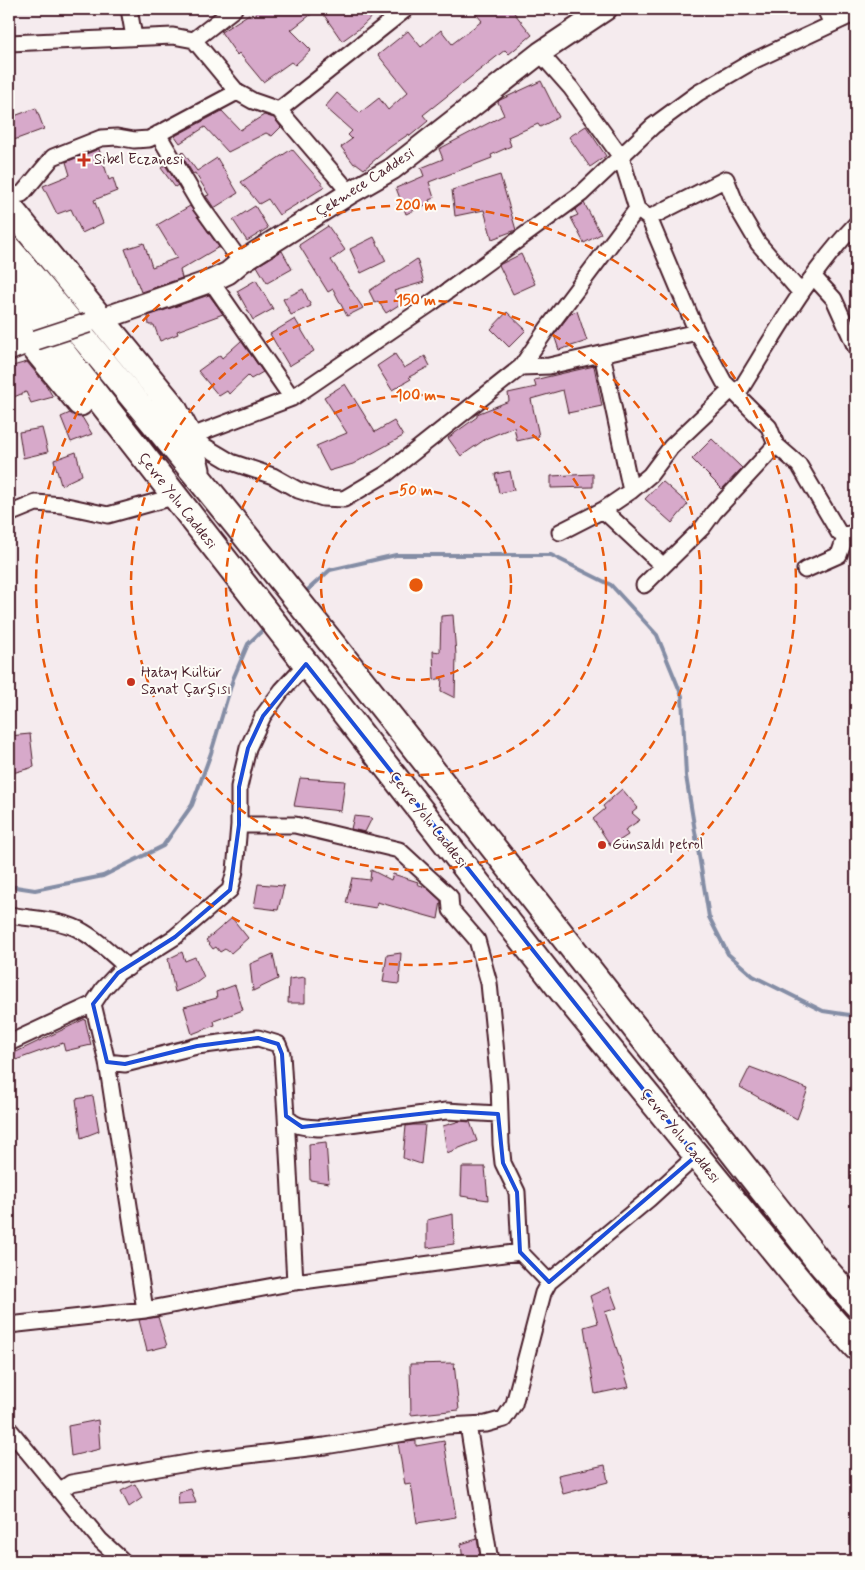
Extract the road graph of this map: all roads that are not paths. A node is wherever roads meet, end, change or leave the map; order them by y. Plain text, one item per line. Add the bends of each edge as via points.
1 (129, 9) edge
2 (234, 9) edge
3 (406, 9) edge
4 (606, 9) edge
5 (825, 9) edge
6 (856, 13) edge
7 (832, 24) junction
8 (134, 37) junction
9 (194, 40) junction
10 (9, 43) edge
11 (540, 53) junction
12 (237, 92) junction
13 (279, 110) junction
14 (158, 134) junction
15 (621, 157) junction
16 (350, 193) junction
17 (9, 196) edge
18 (9, 207) edge
19 (637, 209) junction
20 (649, 218) junction
21 (856, 224) edge
22 (9, 249) edge
23 (240, 262) junction
24 (813, 276) junction
25 (211, 281) junction
26 (9, 284) edge
27 (801, 293) junction
28 (9, 317) edge
29 (95, 321) junction
30 (697, 332) junction
31 (25, 345) edge
32 (856, 348) edge
33 (602, 354) junction
34 (521, 367) junction
35 (734, 392) junction
36 (292, 398) junction
37 (189, 437) junction
38 (776, 445) junction
39 (202, 484) junction
40 (632, 491) junction
41 (177, 501) junction
42 (603, 510) junction
43 (9, 514) edge
44 (560, 532) dead end
45 (851, 534) edge
46 (663, 566) junction
47 (805, 570) dead end
48 (644, 585) dead end
49 (306, 664) junction
50 (239, 824) junction
51 (9, 915) edge
52 (128, 968) junction
53 (93, 1004) junction
54 (9, 1043) edge
55 (107, 1062) junction
56 (498, 1114) junction
57 (286, 1116) junction
58 (696, 1156) junction
59 (520, 1252) junction
60 (295, 1282) junction
61 (550, 1282) junction
62 (856, 1304) edge
63 (145, 1310) junction
64 (9, 1325) edge
65 (856, 1347) edge
66 (468, 1424) junction
67 (9, 1429) edge
68 (61, 1490) junction
69 (123, 1561) edge
70 (490, 1561) edge

1 - 8 street
2 - 9 street
3 - 13 street
4 - 11 main road, Çekmece Caddesi
5 - 7 street
6 - 7 street
7 - 15 street via 753,61 698,93 652,126
8 - 9 street via 172,36
8 - 10 street
9 - 12 street
11 - 15 street
11 - 16 main road, Çekmece Caddesi via 392,169
12 - 13 street
12 - 14 street
13 - 16 street
14 - 17 street via 134,140 101,138 53,158 22,194
14 - 23 street via 200,205
15 - 19 street
15 - 36 street via 582,194 532,231
16 - 23 main road, Çekmece Caddesi
18 - 29 highway
19 - 20 street
19 - 34 street
20 - 27 street via 726,179 740,214 758,243
20 - 30 street
21 - 24 street
22 - 39 highway, Çevre Yolu Caddesi via 154,420
23 - 25 main road, Çekmece Caddesi via 228,273
24 - 27 street
24 - 32 street via 834,299
25 - 29 main road, Çekmece Caddesi
25 - 36 street
26 - 41 highway, Çevre Yolu Caddesi
27 - 35 street
28 - 31 highway
29 - 31 street, bridge
29 - 37 highway via 173,407
30 - 33 street
30 - 35 street via 724,382
31 - 41 highway via 126,457
33 - 34 street via 549,366
33 - 40 street
34 - 37 street via 386,474 344,499 323,498 298,490 273,476 231,462
35 - 38 street via 769,427
35 - 40 street via 670,447 650,475
36 - 37 street
37 - 39 highway
38 - 45 street via 799,464 839,533
38 - 46 street via 703,528
39 - 62 highway, Çevre Yolu Caddesi via 321,629 819,1262
40 - 42 street
41 - 43 street via 108,515 36,503
41 - 49 highway, Çevre Yolu Caddesi
42 - 44 street
42 - 46 street
45 - 47 street via 839,555
46 - 48 street
49 - 50 street via 263,716 248,748 238,787
49 - 58 highway, Çevre Yolu Caddesi via 562,991
50 - 52 street via 230,890 175,937
50 - 56 street via 295,825 399,850 441,886 450,897 451,910 477,940 489,983 499,1084
51 - 52 street via 77,929
52 - 53 street via 102,989
53 - 54 street
53 - 55 street
55 - 57 street via 125,1064 197,1046 258,1038 278,1044 282,1054
55 - 63 street
56 - 57 street via 446,1111 320,1128 302,1127 291,1123
56 - 59 street via 503,1163 517,1192
57 - 60 street
58 - 61 street
58 - 65 highway, Çevre Yolu Caddesi
59 - 60 street
59 - 61 street
60 - 63 street
61 - 66 street via 543,1294 510,1412 499,1422
63 - 64 street
66 - 68 street via 204,1460 71,1483
66 - 70 street
67 - 68 street
68 - 69 street via 100,1540

